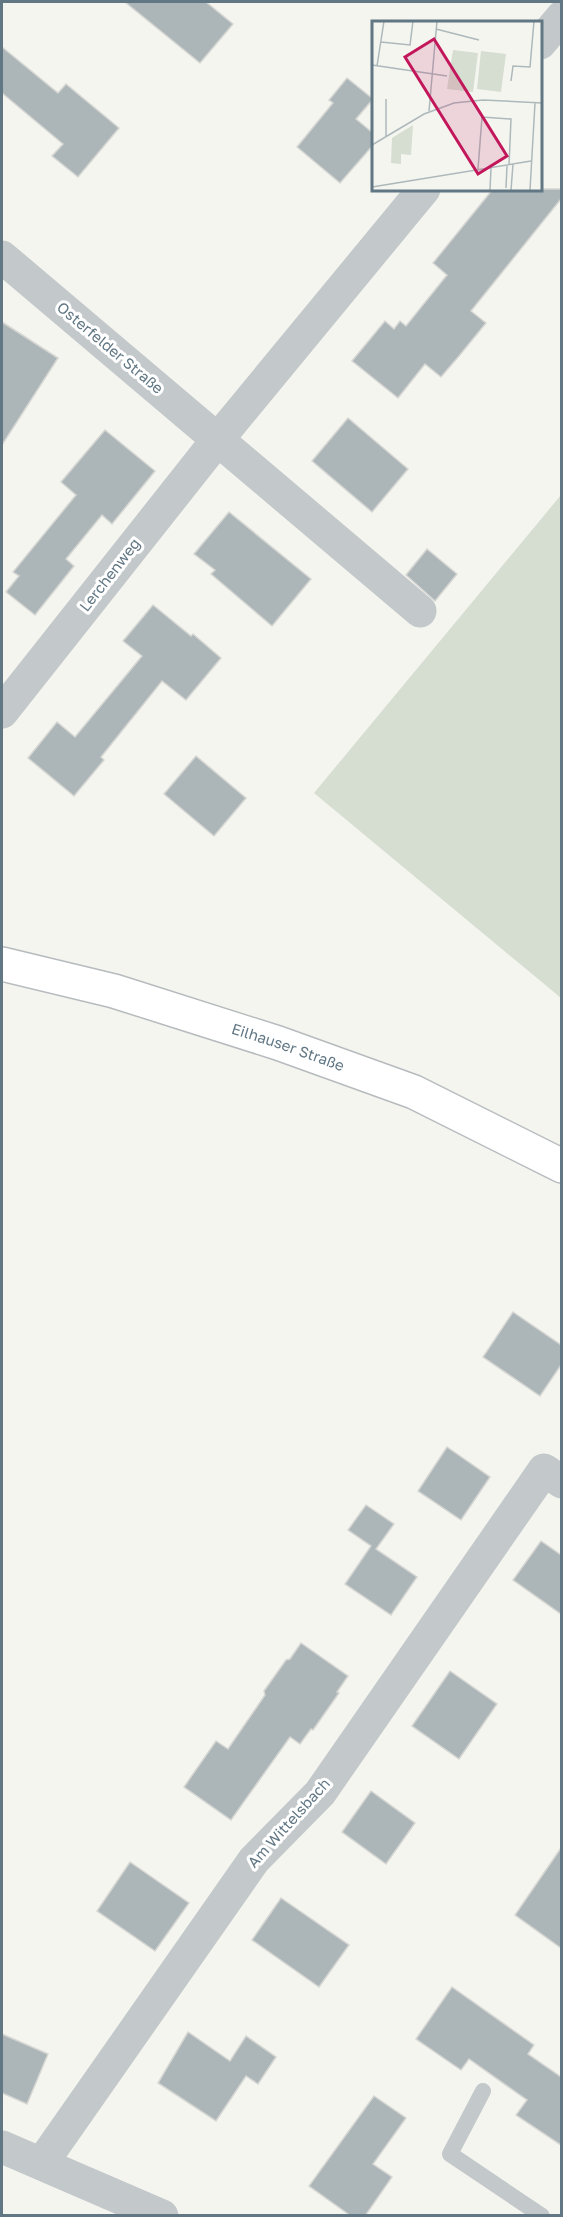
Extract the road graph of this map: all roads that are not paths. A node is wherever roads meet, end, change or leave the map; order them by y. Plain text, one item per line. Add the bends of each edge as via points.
1 (561, 17) edge
2 (542, 41) edge
3 (423, 190) edge
4 (2, 257) edge
5 (218, 439) junction
6 (420, 611) dead end
7 (2, 712) edge
8 (2, 964) edge
9 (561, 1166) edge
10 (561, 1482) edge
11 (483, 2091) dead end
12 (2, 2147) edge
13 (42, 2163) junction
14 (162, 2216) edge
15 (542, 2216) edge

1 - 2 street
3 - 5 street, Lerchenweg
4 - 5 street, Osterfelder Straße
5 - 6 street
5 - 7 street, Lerchenweg
8 - 9 main road, Eilhauser Straße via 114,991 278,1043 414,1092
10 - 13 street, Am Wittelsbach via 544,1470 320,1793 254,1860
11 - 15 lane via 450,2154
12 - 13 street
13 - 14 street

